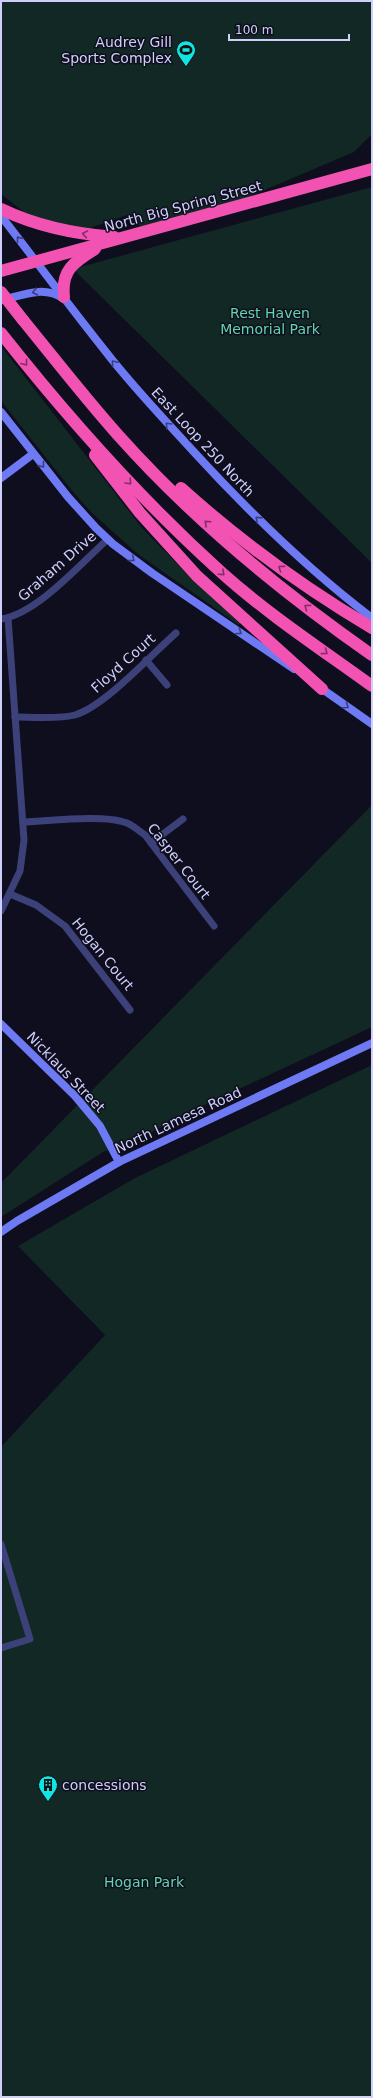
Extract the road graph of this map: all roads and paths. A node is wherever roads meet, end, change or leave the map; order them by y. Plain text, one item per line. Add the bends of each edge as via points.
1 (372, 169) edge
2 (1, 209) edge
3 (1, 217) edge
4 (1, 229) edge
5 (123, 237) junction
6 (104, 243) junction
7 (37, 261) junction
8 (1, 271) edge
9 (1, 292) edge
10 (66, 299) junction
11 (1, 300) edge
12 (1, 333) edge
13 (78, 388) junction
14 (47, 392) junction
15 (1, 412) edge
16 (33, 454) junction
17 (1, 478) edge
18 (108, 539) junction
19 (4, 618) edge
20 (372, 618) edge
21 (372, 628) edge
22 (176, 633) dead end
23 (372, 655) edge
24 (146, 660) junction
25 (167, 685) dead end
26 (372, 686) edge
27 (322, 689) junction
28 (15, 717) junction
29 (372, 724) edge
30 (183, 819) dead end
31 (23, 822) junction
32 (151, 843) junction
33 (10, 894) junction
34 (1, 911) edge
35 (214, 926) dead end
36 (130, 1010) dead end
37 (1, 1024) edge
38 (372, 1043) edge
39 (119, 1162) junction
40 (1, 1232) edge
41 (1, 1544) edge
42 (1, 1648) edge

1 - 5 highway, North Big Spring Street
5 -> 2 highway via 95,236 45,226
3 - 4 main road
7 -> 3 main road, East Loop 250 North
5 - 6 highway, North Big Spring Street
6 - 7 highway, North Big Spring Street
6 - 10 highway via 79,259 68,271 63,284
7 - 8 highway, North Big Spring Street
7 - 10 main road, East Loop 250 North
9 - 13 highway, bridge
10 -> 11 main road via 42,291
20 -> 10 main road, East Loop 250 North via 307,565 225,486 141,395
12 -> 14 highway
21 -> 13 highway via 312,590 222,523 167,476
23 -> 13 highway via 266,576 226,540 160,480
14 -> 26 highway via 142,496 222,573 265,609
14 - 27 highway via 122,491 176,554
15 - 16 main road
16 - 17 main road
16 -> 18 main road via 68,497
18 - 19 street, Graham Drive via 39,603 22,613
18 -> 27 main road via 152,573
19 - 28 street
22 - 24 street, Floyd Court
24 - 25 street
24 - 28 street, Floyd Court via 101,702 84,712 70,716
27 -> 29 main road
28 - 31 street
30 - 32 street
31 - 32 street, Casper Court via 118,820 136,828
31 - 33 street via 23,857
32 - 35 street, Casper Court
33 - 34 street
33 - 36 street, Hogan Court via 36,905 65,926
37 - 39 main road, Nicklaus Street via 74,1096 100,1126
38 - 39 main road, North Lamesa Road
39 - 40 main road, North Lamesa Road
41 - 42 street via 30,1639

